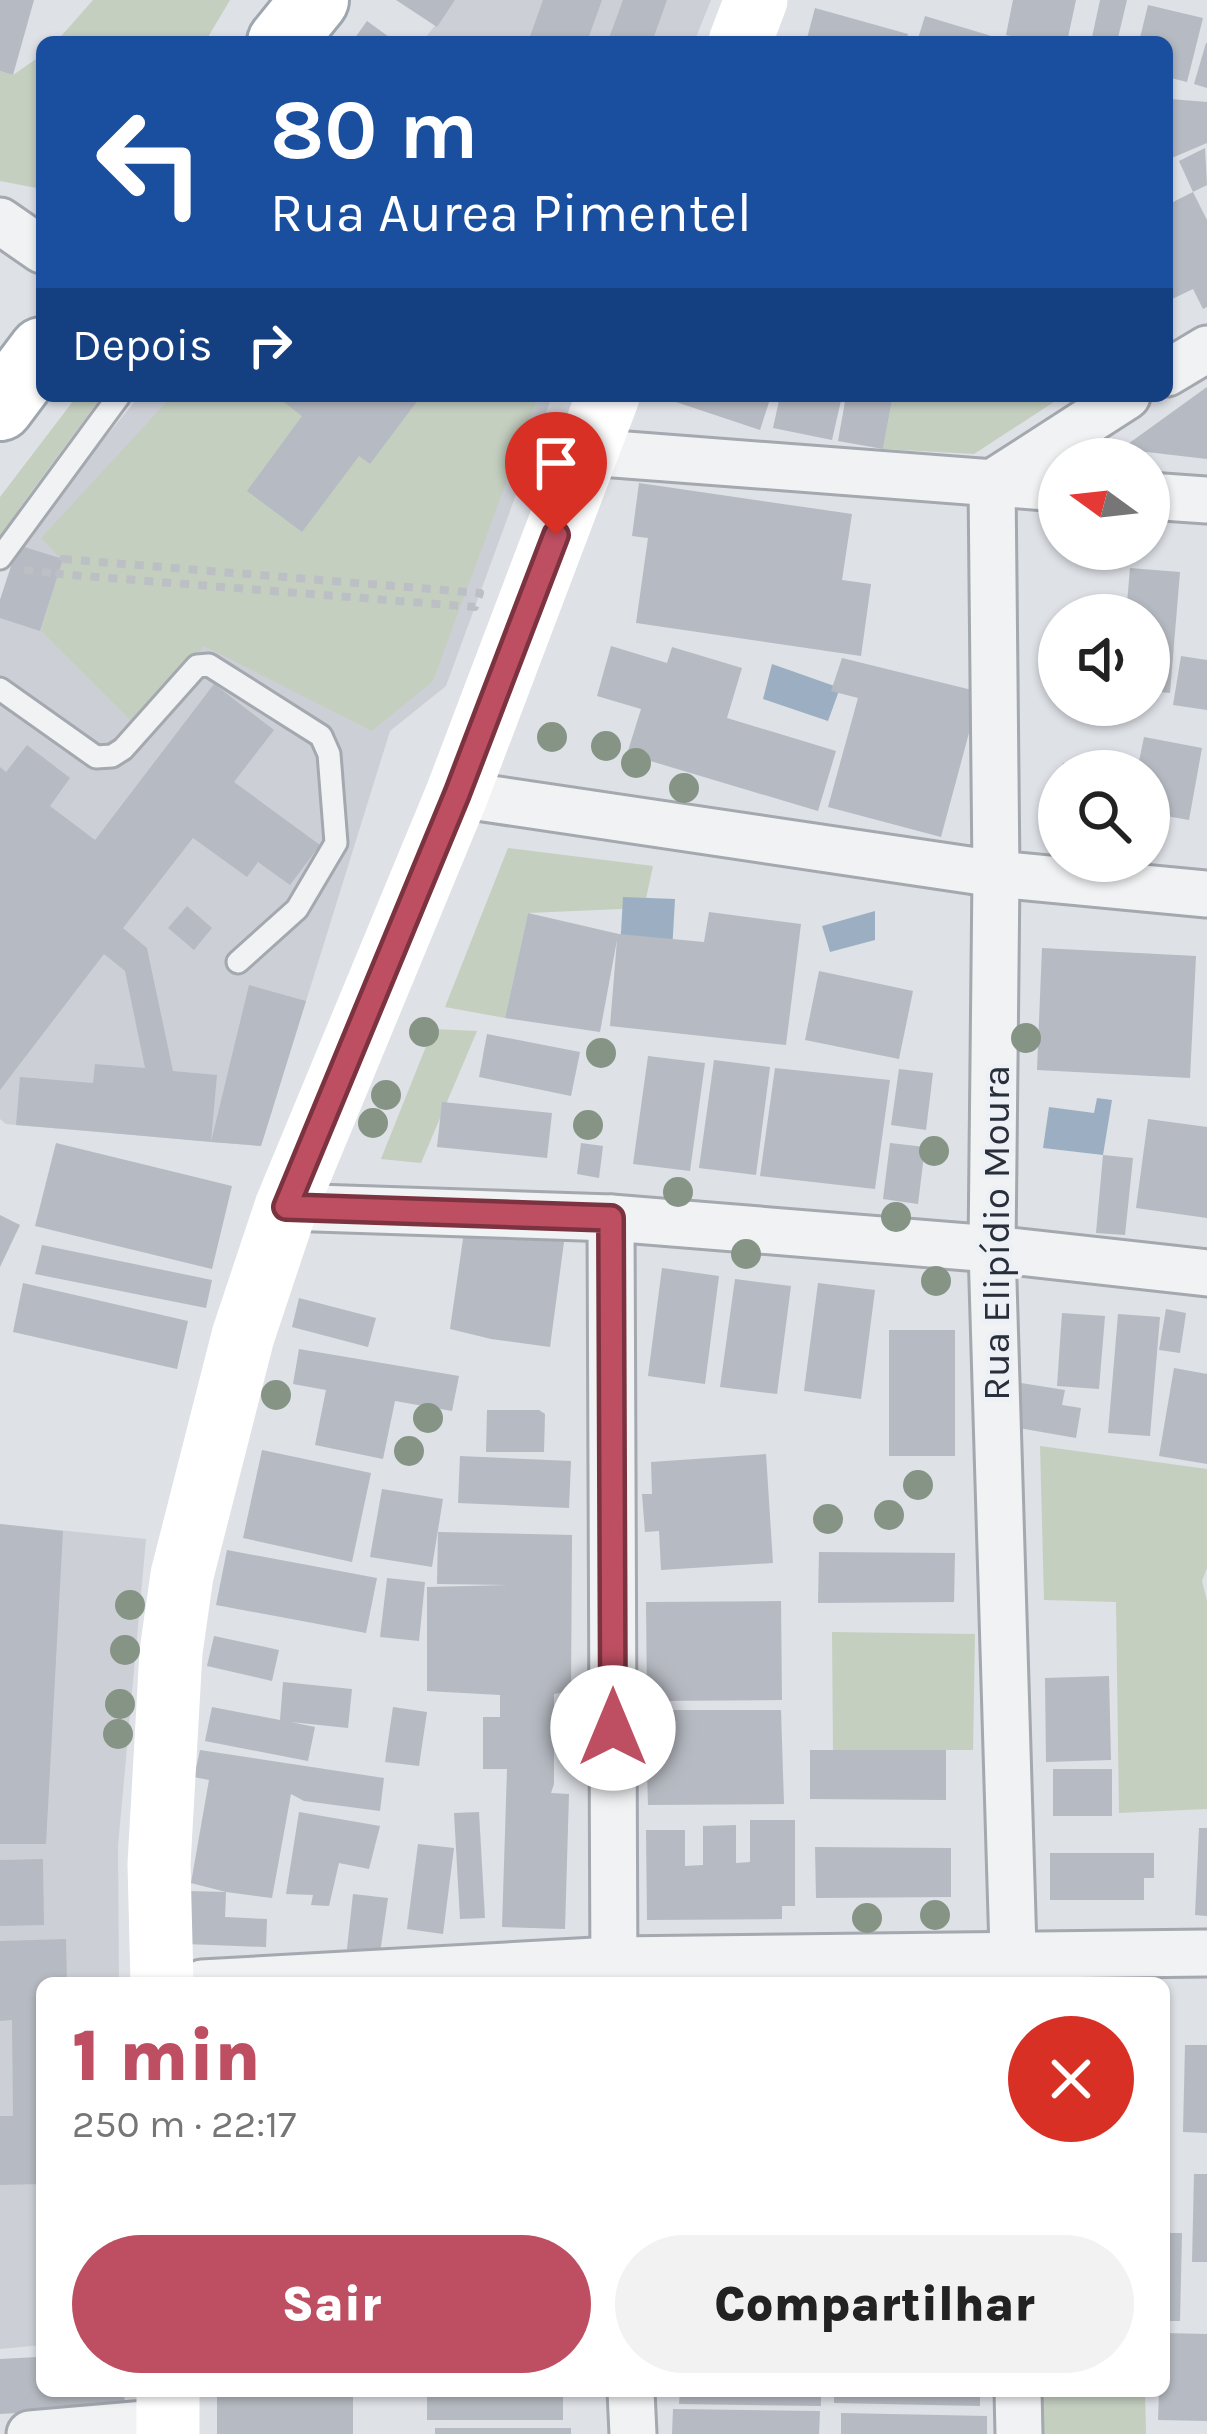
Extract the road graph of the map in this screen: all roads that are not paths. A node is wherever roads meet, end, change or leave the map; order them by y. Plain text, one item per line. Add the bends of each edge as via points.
1 (315, 0) edge
2 (756, 0) edge
3 (286, 36) edge
4 (742, 36) edge
5 (0, 221) edge
6 (36, 246) edge
7 (1207, 349) edge
8 (36, 359) edge
9 (1173, 369) edge
10 (115, 402) edge
11 (1118, 402) edge
12 (0, 406) edge
13 (598, 424) edge
14 (992, 483) junction
15 (1038, 486) edge
16 (1170, 497) edge
17 (1207, 500) edge
18 (0, 558) edge
19 (0, 689) edge
20 (457, 794) junction
21 (996, 874) junction
22 (1207, 895) edge
23 (238, 962) dead end
24 (286, 1207) junction
25 (611, 1218) junction
26 (992, 1249) junction
27 (1207, 1273) edge
28 (1207, 1953) edge
29 (1014, 1969) edge
30 (614, 1971) edge
31 (162, 1977) edge
32 (408, 1977) edge
33 (632, 2397) edge
34 (1018, 2397) edge
35 (168, 2416) edge
36 (30, 2434) edge
37 (633, 2434) edge
38 (1018, 2434) edge

1 - 3 main road
2 - 4 main road
5 - 6 street
7 - 9 street
8 - 12 main road
10 - 18 lane
11 - 14 street
13 - 14 street
13 - 20 main road
14 - 15 street
14 - 21 street, Rua Elipídio Moura
16 - 17 street
19 - 23 lane via 96,757 112,756 197,666 208,665 321,736 336,843 298,909
20 - 21 street
20 - 24 main road
21 - 22 street
21 - 26 street, Rua Elipídio Moura
24 - 25 street
24 - 31 main road via 243,1336 182,1575 165,1733
25 - 26 street
25 - 30 street
26 - 27 street
26 - 29 street, Rua Elipídio Moura
28 - 29 street
29 - 30 street
30 - 32 street
33 - 37 street
34 - 38 street
35 - 36 street

